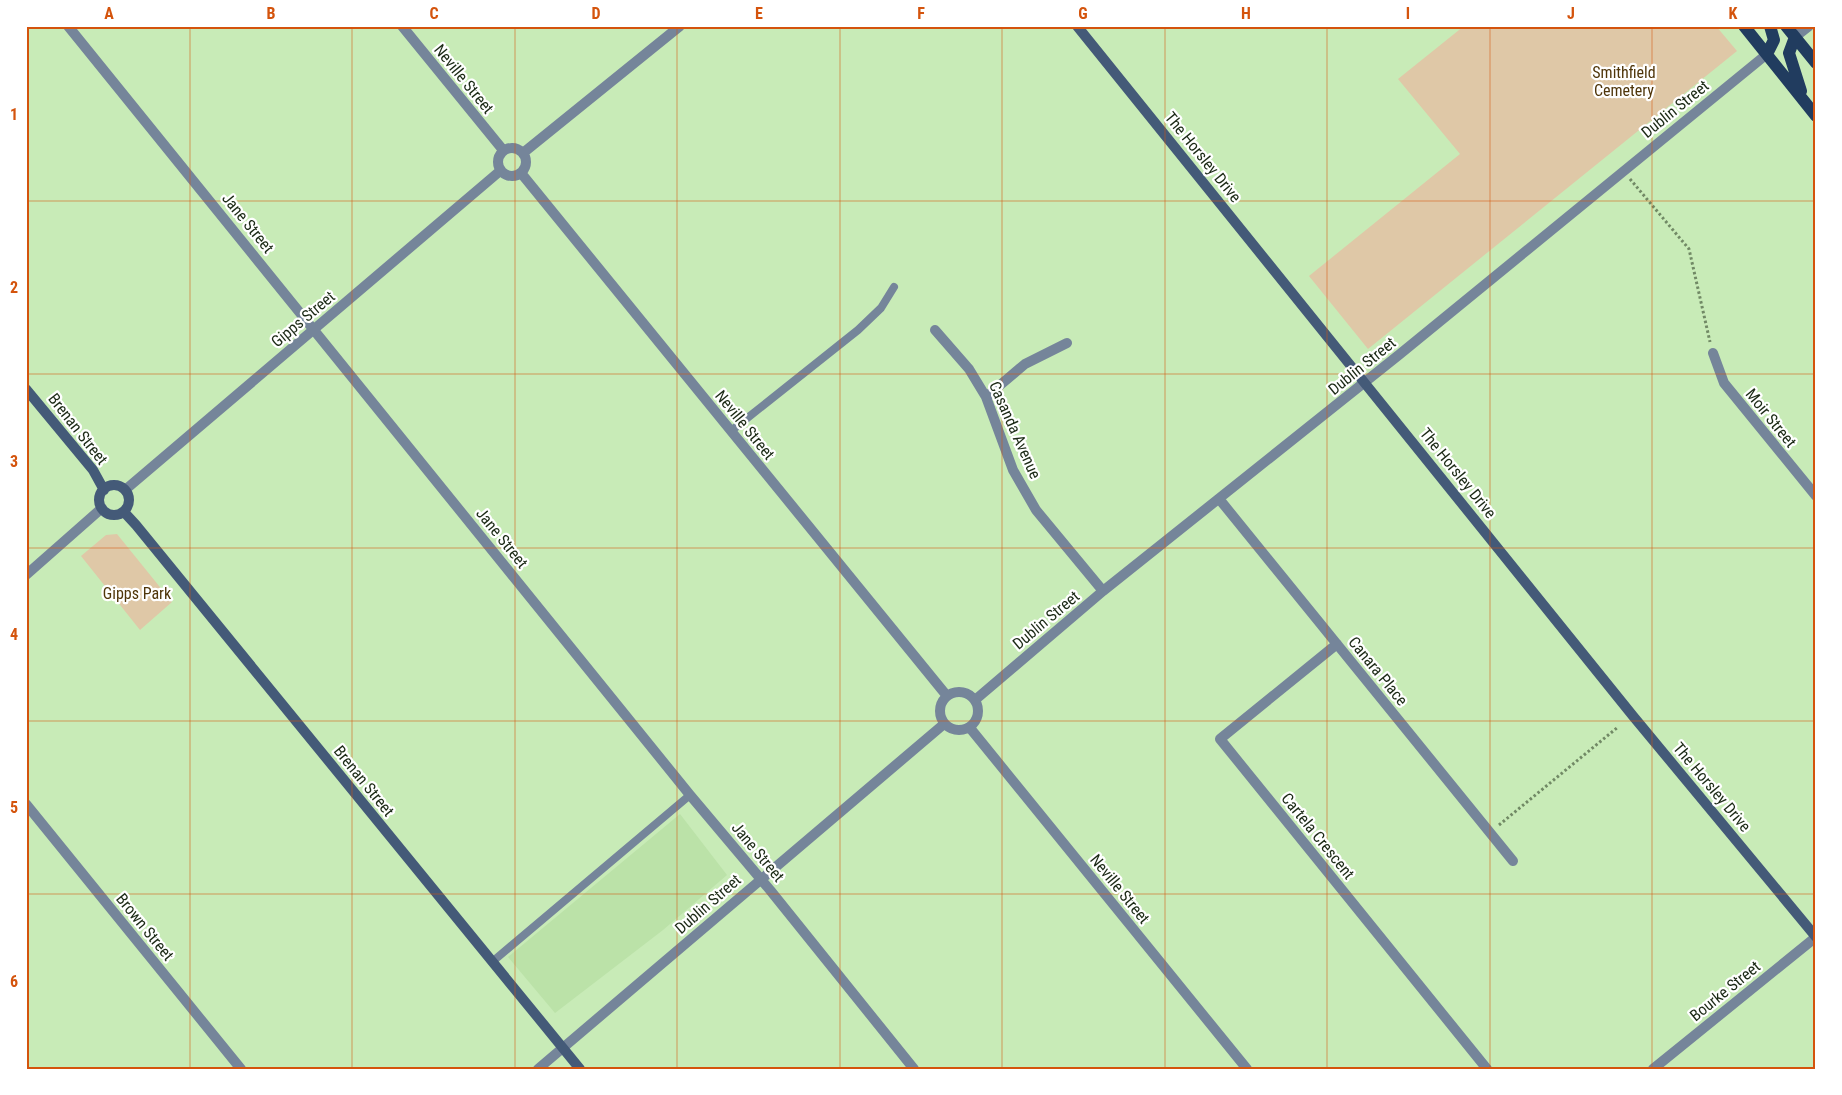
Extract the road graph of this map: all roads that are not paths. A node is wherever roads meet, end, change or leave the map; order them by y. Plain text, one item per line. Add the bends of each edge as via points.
1 (68, 26) edge
2 (402, 26) edge
3 (680, 26) edge
4 (1077, 26) edge
5 (1744, 26) edge
6 (1770, 26) edge
7 (1786, 26) edge
8 (1808, 26) edge
9 (1795, 37) junction
10 (1766, 54) junction
11 (1816, 63) edge
12 (1804, 101) junction
13 (1816, 116) edge
14 (503, 150) junction
15 (523, 154) junction
16 (500, 171) junction
17 (521, 173) junction
18 (894, 287) dead end
19 (315, 329) junction
20 (935, 330) dead end
21 (1067, 342) dead end
22 (1713, 353) road end
23 (1366, 382) junction
24 (26, 389) edge
25 (986, 397) junction
26 (731, 431) junction
27 (104, 490) junction
28 (125, 490) junction
29 (1816, 496) edge
30 (1220, 500) junction
31 (102, 508) junction
32 (124, 512) junction
33 (26, 575) edge
34 (1104, 591) junction
35 (1337, 644) junction
36 (947, 696) junction
37 (975, 700) junction
38 (944, 724) junction
39 (970, 728) junction
40 (690, 795) junction
41 (26, 804) edge
42 (1513, 861) dead end
43 (760, 879) junction
44 (1816, 937) edge
45 (492, 962) junction
46 (564, 1048) junction
47 (241, 1069) edge
48 (538, 1069) edge
49 (580, 1069) edge
50 (914, 1069) edge
51 (1247, 1069) edge
52 (1487, 1069) edge
53 (1653, 1069) edge

1 - 19 street, Jane Street
2 - 14 street, Neville Street
3 - 15 street
4 - 23 main road, The Horsley Drive
5 - 10 main road
6 - 10 main road via 1774,40
7 - 9 main road
8 - 9 street
9 - 11 main road
9 - 12 main road via 1789,53
10 - 12 main road
10 - 23 street, Dublin Street
12 - 13 main road
14 - 15 street via 514,148
14 - 16 street via 498,160
15 - 17 street via 526,162
16 - 17 street via 511,176
16 - 19 street, Gipps Street
17 - 26 street, Neville Street
18 - 26 lane via 882,308 858,330
19 - 28 street, Gipps Street
19 - 40 street, Jane Street
20 - 25 street, Casanda Avenue via 970,369
21 - 25 street via 1025,364
22 - 29 street, Moir Street via 1724,383
23 - 30 street, Dublin Street
23 - 44 main road, The Horsley Drive via 1633,716
24 - 27 main road, Brenan Street via 93,470
25 - 34 street, Casanda Avenue via 1013,470 1036,510
26 - 36 street, Neville Street
27 - 28 main road via 114,485
27 - 31 main road via 100,502
28 - 32 main road via 129,503
30 - 34 street, Dublin Street
30 - 35 street, Canara Place
31 - 32 main road via 112,515
31 - 33 street
32 - 45 main road, Brenan Street
34 - 37 street, Dublin Street
35 - 42 street, Canara Place
35 - 52 street, Cartela Crescent via 1220,738
36 - 37 street via 960,692
36 - 38 street via 941,704 940,717
37 - 39 street via 978,716
38 - 39 street via 959,732
38 - 43 street, Dublin Street
39 - 51 street, Neville Street
40 - 43 street, Jane Street
40 - 45 lane
41 - 47 street, Brown Street
43 - 46 street, Dublin Street
43 - 50 street, Jane Street
44 - 53 street, Bourke Street
45 - 46 main road, Brenan Street
46 - 48 street, Dublin Street
46 - 49 main road, Brenan Street

